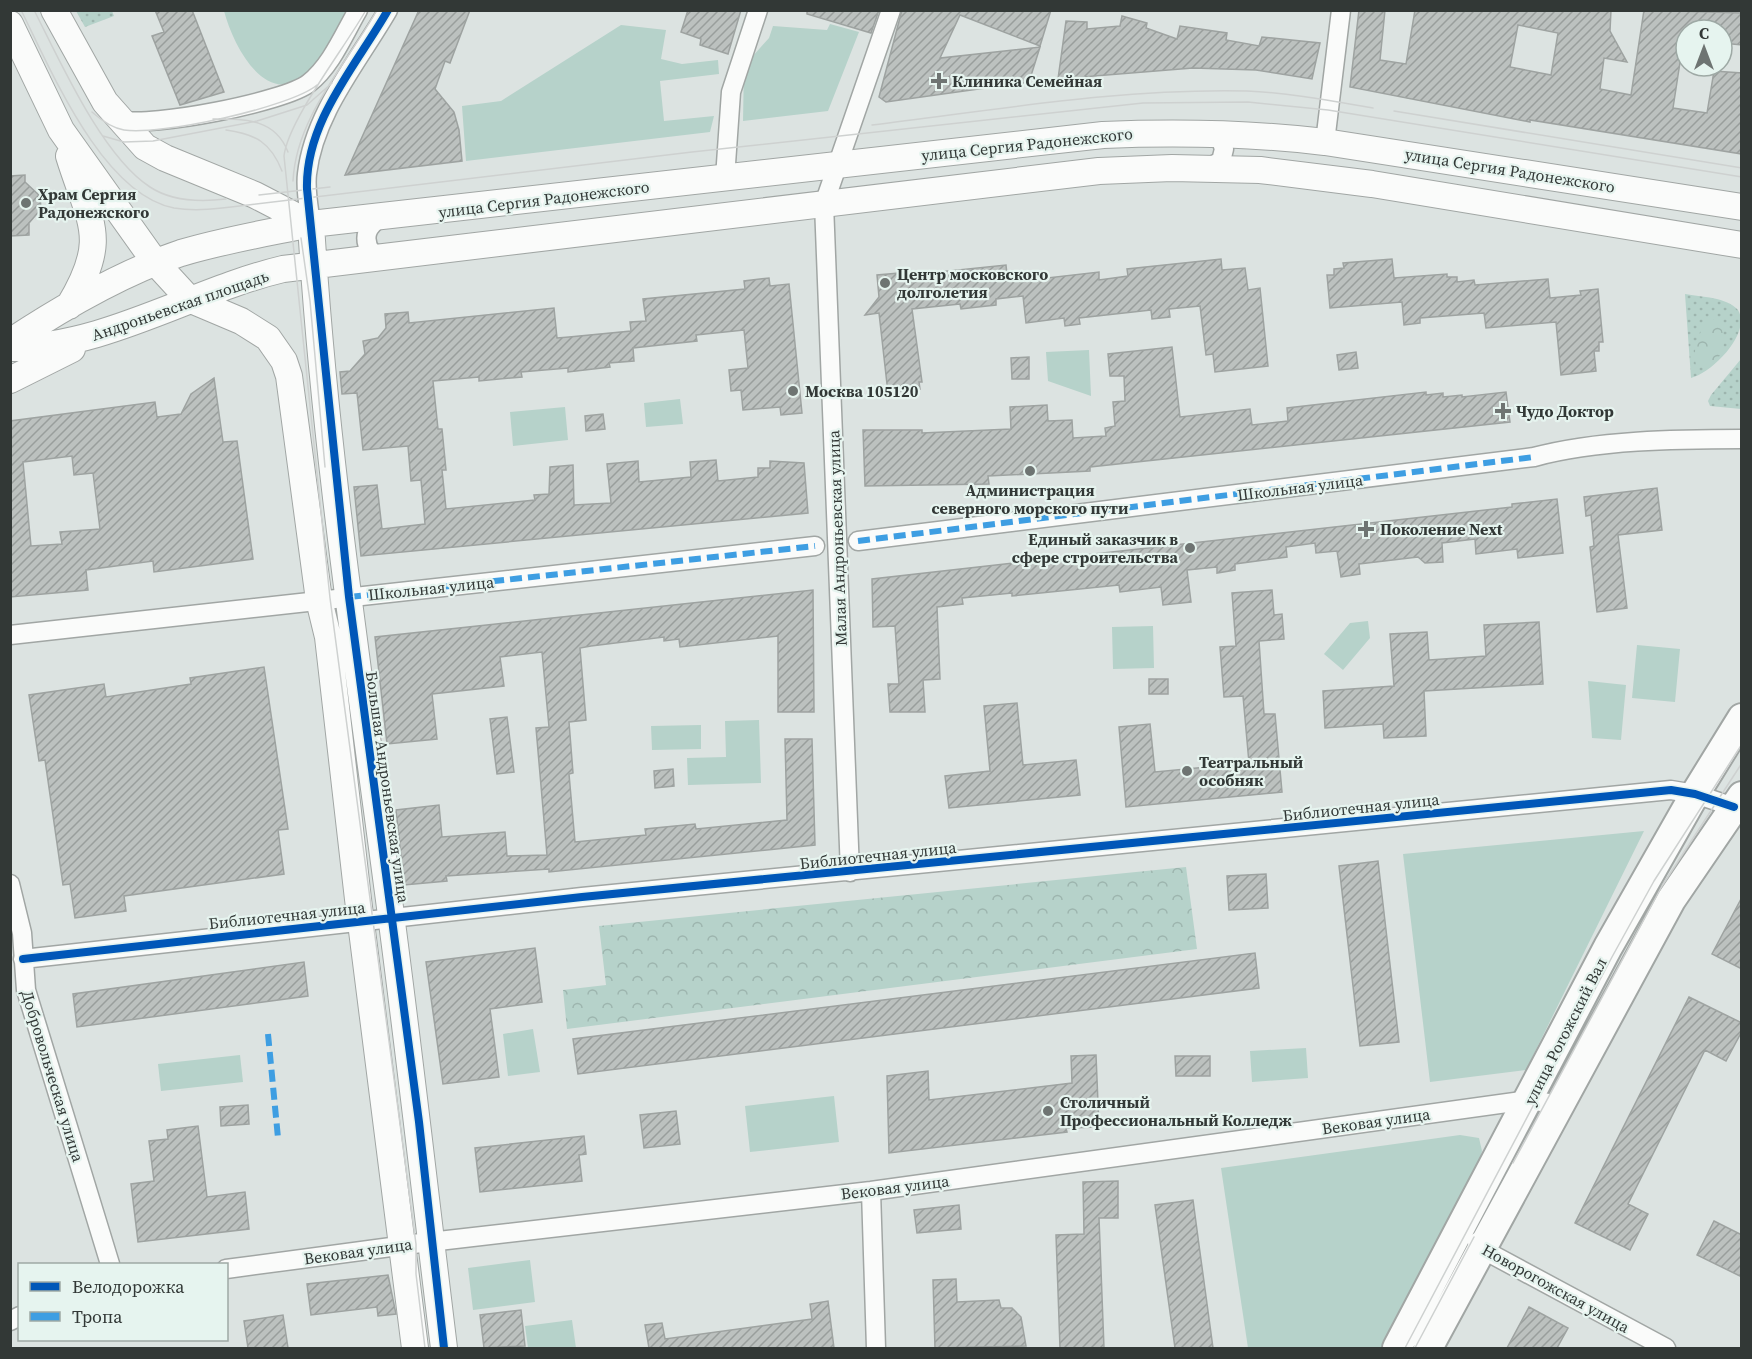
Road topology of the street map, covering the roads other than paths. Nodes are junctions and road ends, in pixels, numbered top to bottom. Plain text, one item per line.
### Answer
1 (54, 10) edge
2 (358, 10) edge
3 (388, 10) edge
4 (758, 10) edge
5 (891, 10) edge
6 (1341, 10) edge
7 (10, 24) edge
8 (121, 120) junction
9 (61, 130) junction
10 (1206, 132) junction
11 (1325, 142) junction
12 (839, 165) junction
13 (1208, 168) junction
14 (725, 178) junction
15 (891, 196) junction
16 (825, 204) junction
17 (1742, 207) edge
18 (380, 218) junction
19 (311, 224) junction
20 (1742, 245) edge
21 (385, 257) junction
22 (155, 262) junction
23 (313, 265) junction
24 (189, 299) junction
25 (64, 308) junction
26 (10, 323) edge
27 (97, 335) junction
28 (10, 342) edge
29 (10, 348) edge
30 (10, 380) edge
31 (1742, 439) edge
32 (858, 541) dead end
33 (815, 546) dead end
34 (349, 597) junction
35 (318, 600) junction
36 (10, 635) edge
37 (1742, 718) edge
38 (1695, 794) junction
39 (1738, 801) edge
40 (850, 872) junction
41 (10, 884) edge
42 (392, 917) junction
43 (361, 920) junction
44 (23, 959) junction
45 (1529, 1100) junction
46 (1561, 1105) junction
47 (871, 1191) junction
48 (1470, 1211) junction
49 (433, 1242) junction
50 (401, 1246) junction
51 (1480, 1248) junction
52 (110, 1263) edge
53 (228, 1269) edge
54 (415, 1348) edge
55 (444, 1348) edge
56 (876, 1348) edge
57 (1397, 1348) edge
58 (1428, 1348) edge
59 (1665, 1348) edge

1 - 8 main road
2 - 8 street
3 - 19 street
4 - 14 street
5 - 12 street
6 - 11 street
7 - 9 main road
8 - 19 main road
9 - 22 main road
9 - 25 main road
10 - 11 main road, улица Сергия Радонежского
10 - 12 main road, улица Сергия Радонежского
10 - 13 street
11 - 17 main road, улица Сергия Радонежского
12 - 14 main road, улица Сергия Радонежского
12 - 15 street
12 - 16 street
13 - 15 main road, улица Сергия Радонежского
13 - 20 main road, улица Сергия Радонежского
14 - 18 main road, улица Сергия Радонежского
15 - 16 main road, улица Сергия Радонежского
16 - 21 main road, улица Сергия Радонежского
16 - 40 street, Малая Андроньевская улица
18 - 19 main road, улица Сергия Радонежского
18 - 21 street
19 - 22 main road
19 - 23 main road, Большая Андроньевская улица
21 - 23 main road, улица Сергия Радонежского
22 - 24 main road
22 - 25 main road
23 - 24 main road, Андроньевская площадь
23 - 34 main road, Большая Андроньевская улица
24 - 27 main road, Андроньевская площадь
24 - 35 main road
25 - 26 main road
25 - 28 main road
27 - 29 main road, Андроньевская площадь
27 - 30 main road
31 - 32 street, Школьная улица
33 - 34 street, Школьная улица
34 - 35 street, Школьная улица
34 - 42 main road, Большая Андроньевская улица
35 - 36 street, Школьная улица
35 - 43 main road
37 - 38 main road, улица Рогожский Вал
38 - 39 street, Библиотечная улица
38 - 40 street, Библиотечная улица
38 - 45 main road, улица Рогожский Вал
39 - 46 main road, улица Рогожский Вал
40 - 42 street, Библиотечная улица
41 - 44 street, Добровольческая улица
42 - 43 street, Библиотечная улица
42 - 49 main road, Большая Андроньевская улица
43 - 44 street, Библиотечная улица
43 - 50 main road
44 - 52 street, Добровольческая улица
45 - 46 street, Вековая улица
45 - 47 street, Вековая улица
45 - 48 main road, улица Рогожский Вал
46 - 51 main road, улица Рогожский Вал
47 - 49 street, Вековая улица
47 - 56 street
48 - 51 street, Новорогожская улица
48 - 57 main road, улица Рогожский Вал
49 - 50 street, Вековая улица
49 - 55 main road, Большая Андроньевская улица
50 - 53 street, Вековая улица
50 - 54 main road
51 - 58 main road, улица Рогожский Вал
51 - 59 street, Новорогожская улица

